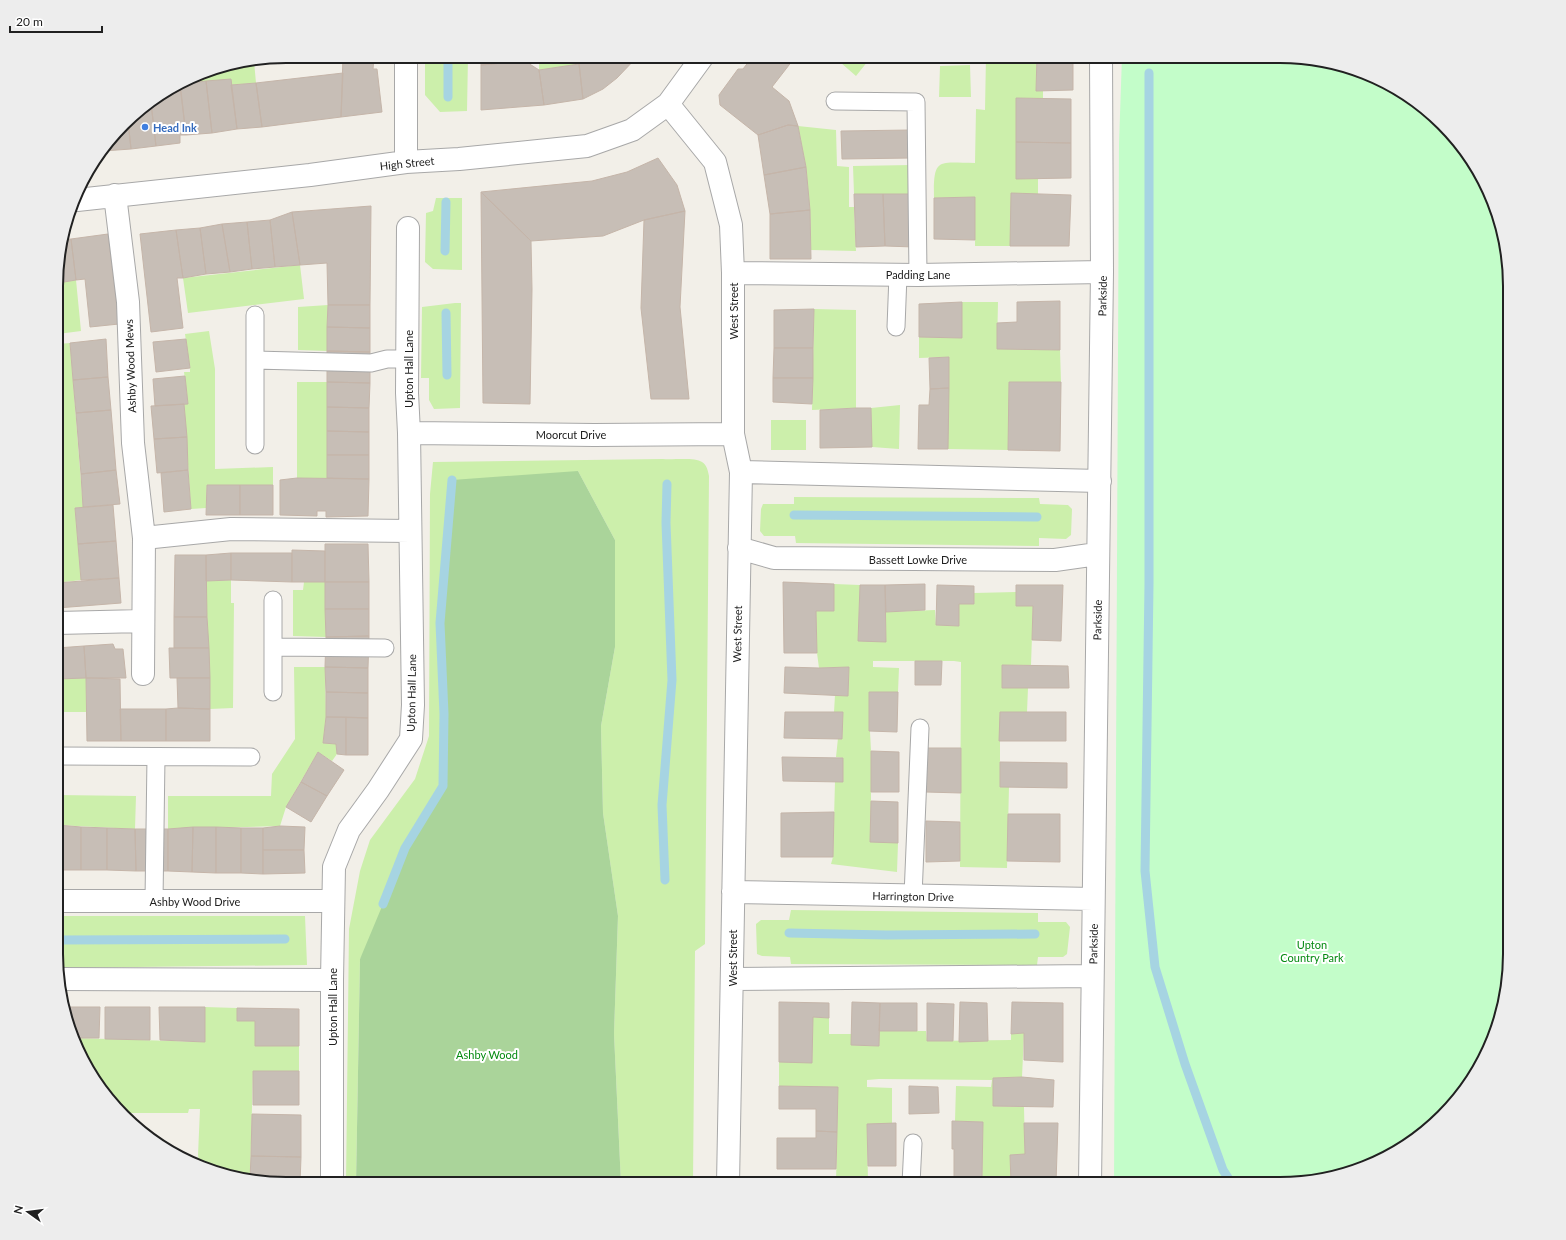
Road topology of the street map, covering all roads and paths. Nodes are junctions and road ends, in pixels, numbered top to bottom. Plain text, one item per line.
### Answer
1 (406, 63) edge
2 (698, 63) edge
3 (1101, 63) edge
4 (835, 101) dead end
5 (668, 104) junction
6 (406, 162) junction
7 (115, 195) junction
8 (81, 200) edge
9 (408, 228) dead end
10 (1102, 272) junction
11 (733, 273) junction
12 (908, 275) junction
13 (254, 315) dead end
14 (896, 327) dead end
15 (407, 359) junction
16 (255, 360) junction
17 (409, 433) junction
18 (733, 434) junction
19 (255, 445) dead end
20 (741, 472) junction
21 (1100, 482) junction
22 (410, 531) junction
23 (144, 538) junction
24 (738, 548) junction
25 (1097, 554) junction
26 (273, 600) dead end
27 (143, 620) junction
28 (63, 623) edge
29 (273, 647) junction
30 (385, 648) dead end
31 (143, 674) dead end
32 (273, 692) dead end
33 (920, 728) dead end
34 (63, 756) edge
35 (156, 757) junction
36 (251, 757) dead end
37 (733, 892) junction
38 (913, 896) junction
39 (1093, 899) junction
40 (63, 901) edge
41 (154, 901) junction
42 (333, 901) junction
43 (1092, 976) junction
44 (64, 978) edge
45 (733, 979) junction
46 (332, 980) junction
47 (913, 1143) dead end
48 (332, 1177) edge
49 (728, 1177) edge
50 (911, 1177) edge
51 (1090, 1177) edge

1 - 6 street
2 - 5 street, High Street
3 - 10 street, Parkside
4 - 12 lane
5 - 6 street, High Street
5 - 11 street, West Street
6 - 7 street, High Street
7 - 8 street, High Street
7 - 23 street, Ashby Wood Mews
9 - 15 street, Upton Hall Lane
10 - 12 street, Padding Lane
10 - 21 street, Parkside
11 - 12 street, Padding Lane
11 - 18 street, West Street
12 - 14 lane
13 - 16 lane
15 - 16 lane
15 - 17 street, Upton Hall Lane
16 - 19 lane
17 - 18 street, Moorcut Drive
17 - 22 street, Upton Hall Lane
18 - 20 street, West Street
20 - 21 street
20 - 24 street, West Street
21 - 25 street, Parkside
22 - 23 street
22 - 42 street, Upton Hall Lane
23 - 27 street, Ashby Wood Mews
24 - 25 street, Bassett Lowke Drive
24 - 37 street, West Street
25 - 39 street, Parkside
26 - 29 lane
27 - 28 street
27 - 31 street, Ashby Wood Mews
29 - 30 lane
29 - 32 lane
33 - 38 lane
34 - 35 lane
35 - 36 lane
35 - 41 lane
37 - 38 street, Harrington Drive
37 - 45 street, West Street
38 - 39 street, Harrington Drive
39 - 43 street, Parkside
40 - 41 street, Ashby Wood Drive
41 - 42 street, Ashby Wood Drive
42 - 46 street, Upton Hall Lane
43 - 45 street
43 - 51 street, Parkside
44 - 46 street
45 - 49 street, West Street
46 - 48 street, Upton Hall Lane
47 - 50 lane

